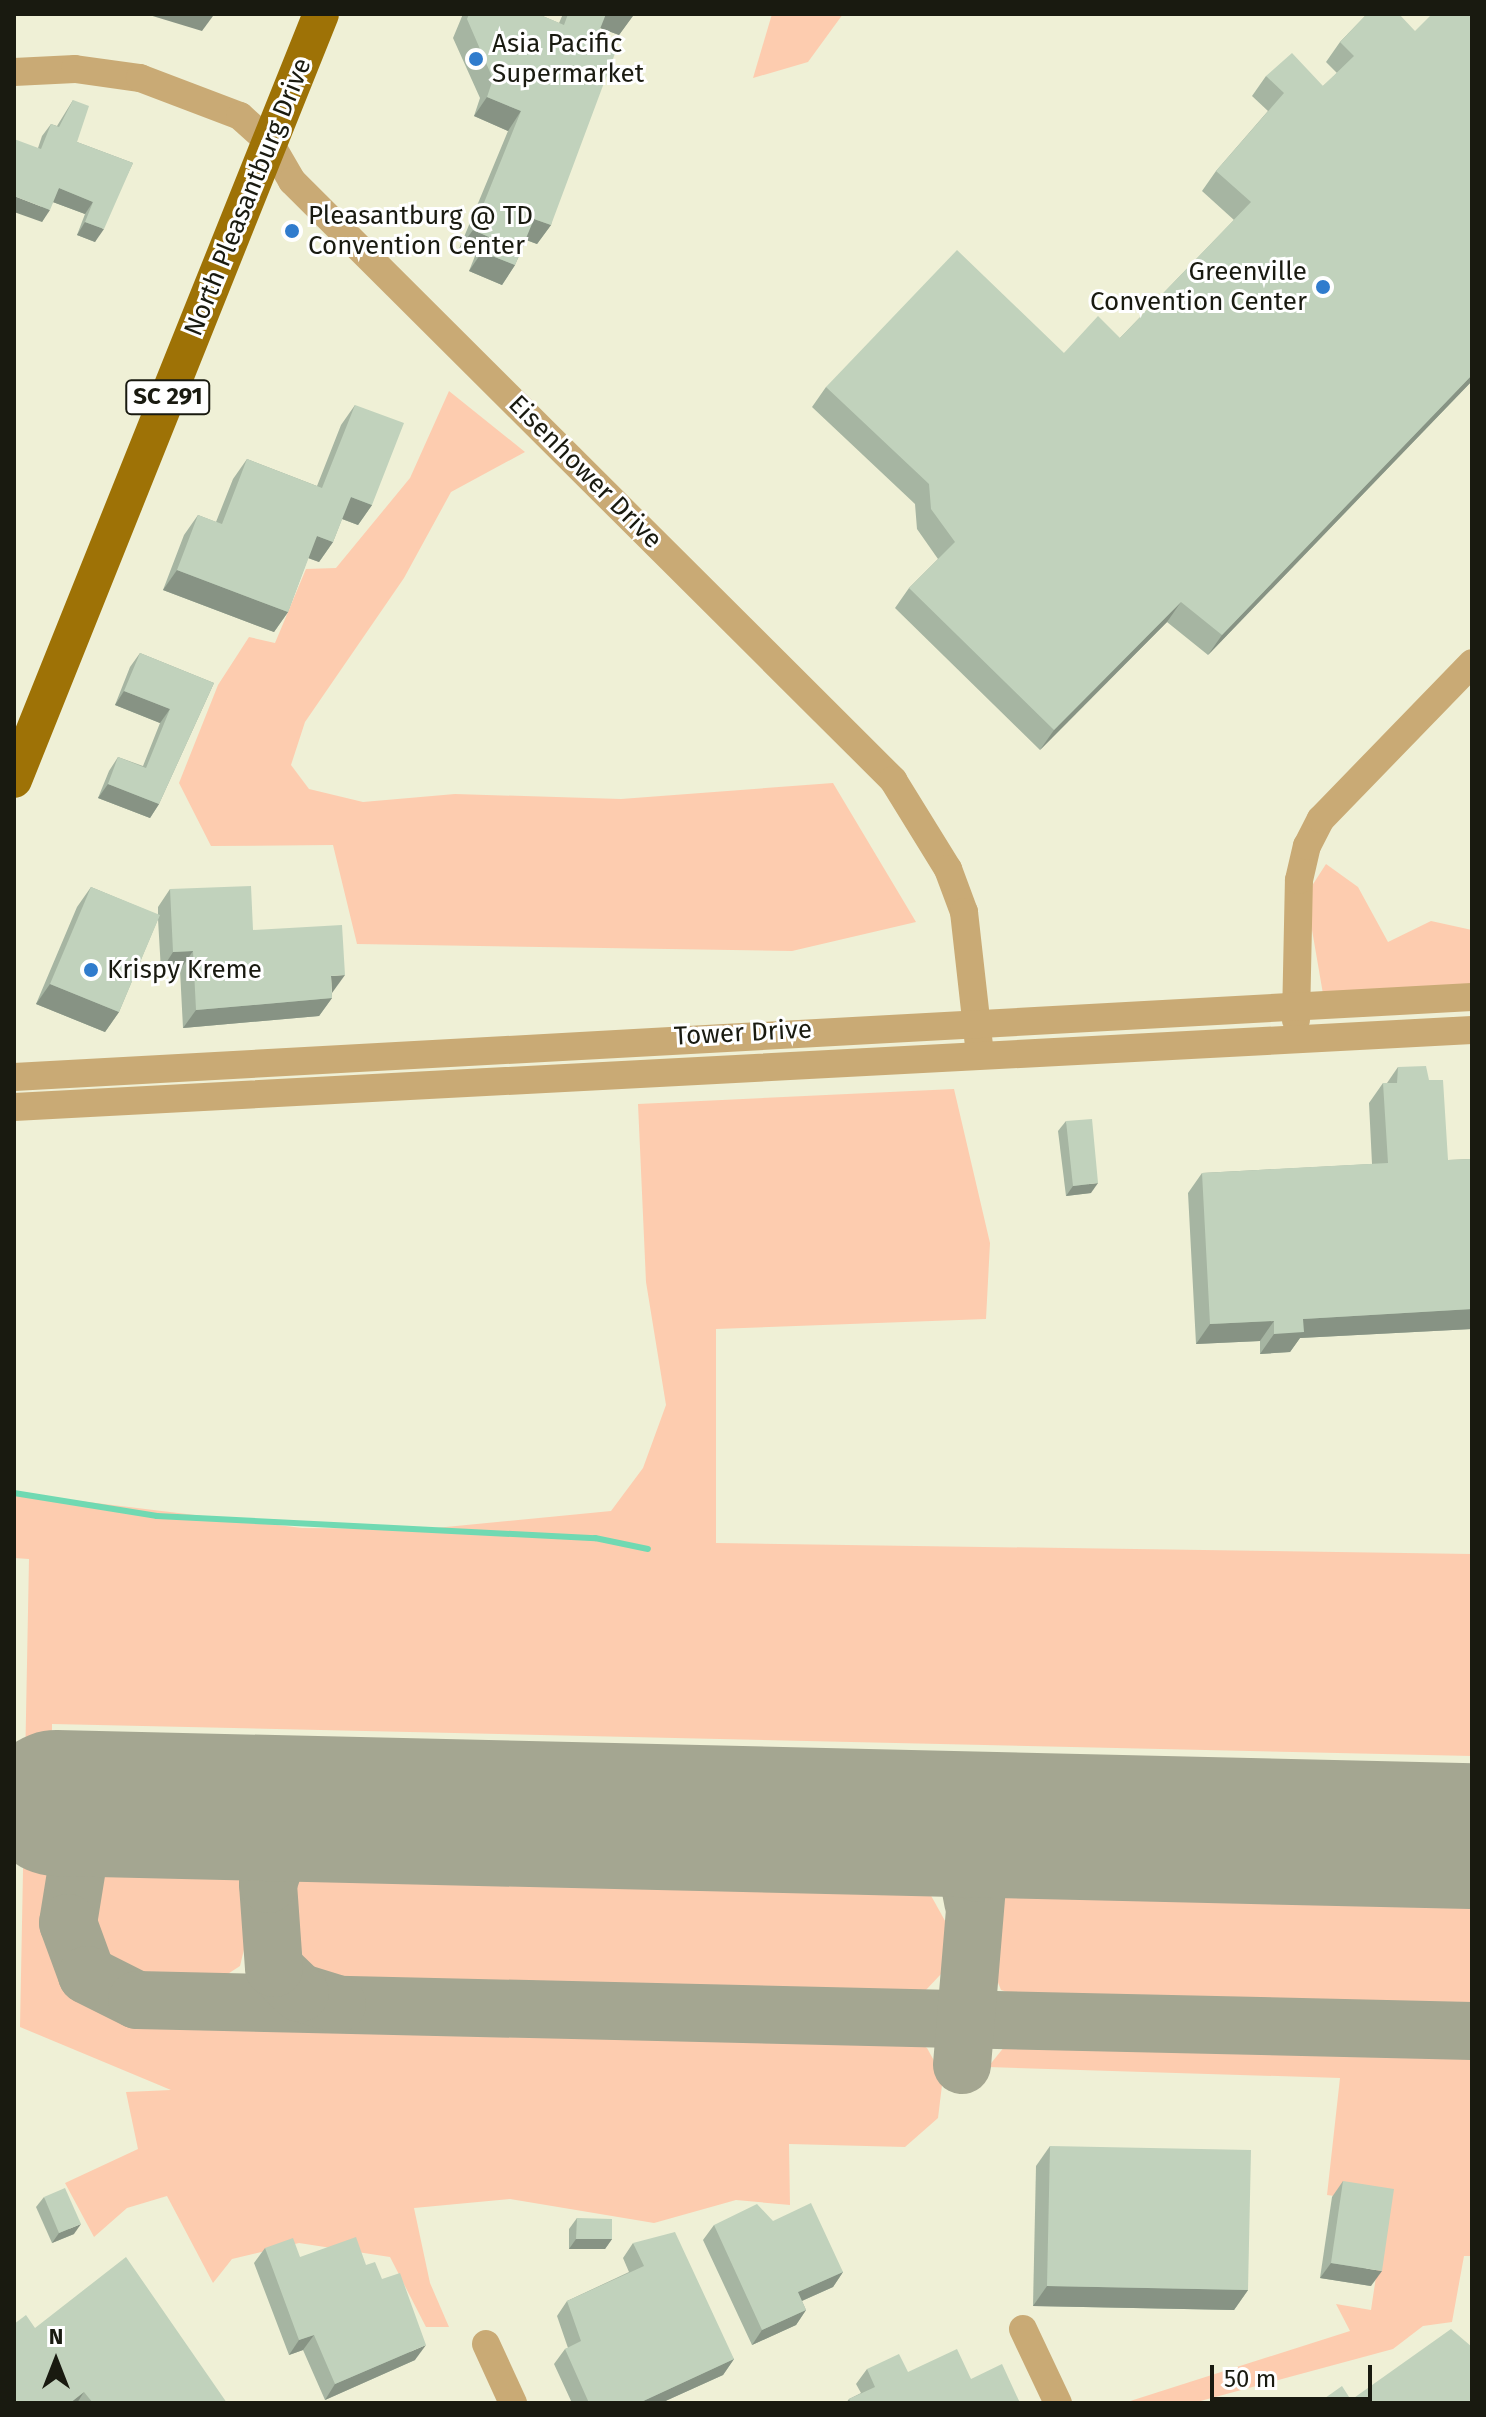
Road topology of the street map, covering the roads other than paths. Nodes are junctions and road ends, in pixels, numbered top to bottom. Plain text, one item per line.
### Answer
1 (321, 14) edge
2 (14, 72) edge
3 (270, 143) junction
4 (1472, 663) edge
5 (14, 780) edge
6 (1472, 997) edge
7 (1296, 1004) junction
8 (977, 1020) junction
9 (1472, 1030) edge
10 (1297, 1038) junction
11 (980, 1055) junction
12 (14, 1077) edge
13 (14, 1107) edge
14 (1023, 2329) dead end
15 (486, 2344) dead end
16 (513, 2403) edge
17 (1058, 2403) edge

1 - 3 main road, North Pleasantburg Drive / SC 291
2 - 3 street, Eisenhower Drive
3 - 5 main road, North Pleasantburg Drive / SC 291
3 - 8 street, Eisenhower Drive
4 - 7 street
6 - 7 street, Tower Drive
7 - 8 street, Tower Drive
7 - 10 street
8 - 11 street, Eisenhower Drive
8 - 12 street, Tower Drive
9 - 10 street, Tower Drive
10 - 11 street, Tower Drive
11 - 13 street, Tower Drive
14 - 17 street
15 - 16 street

